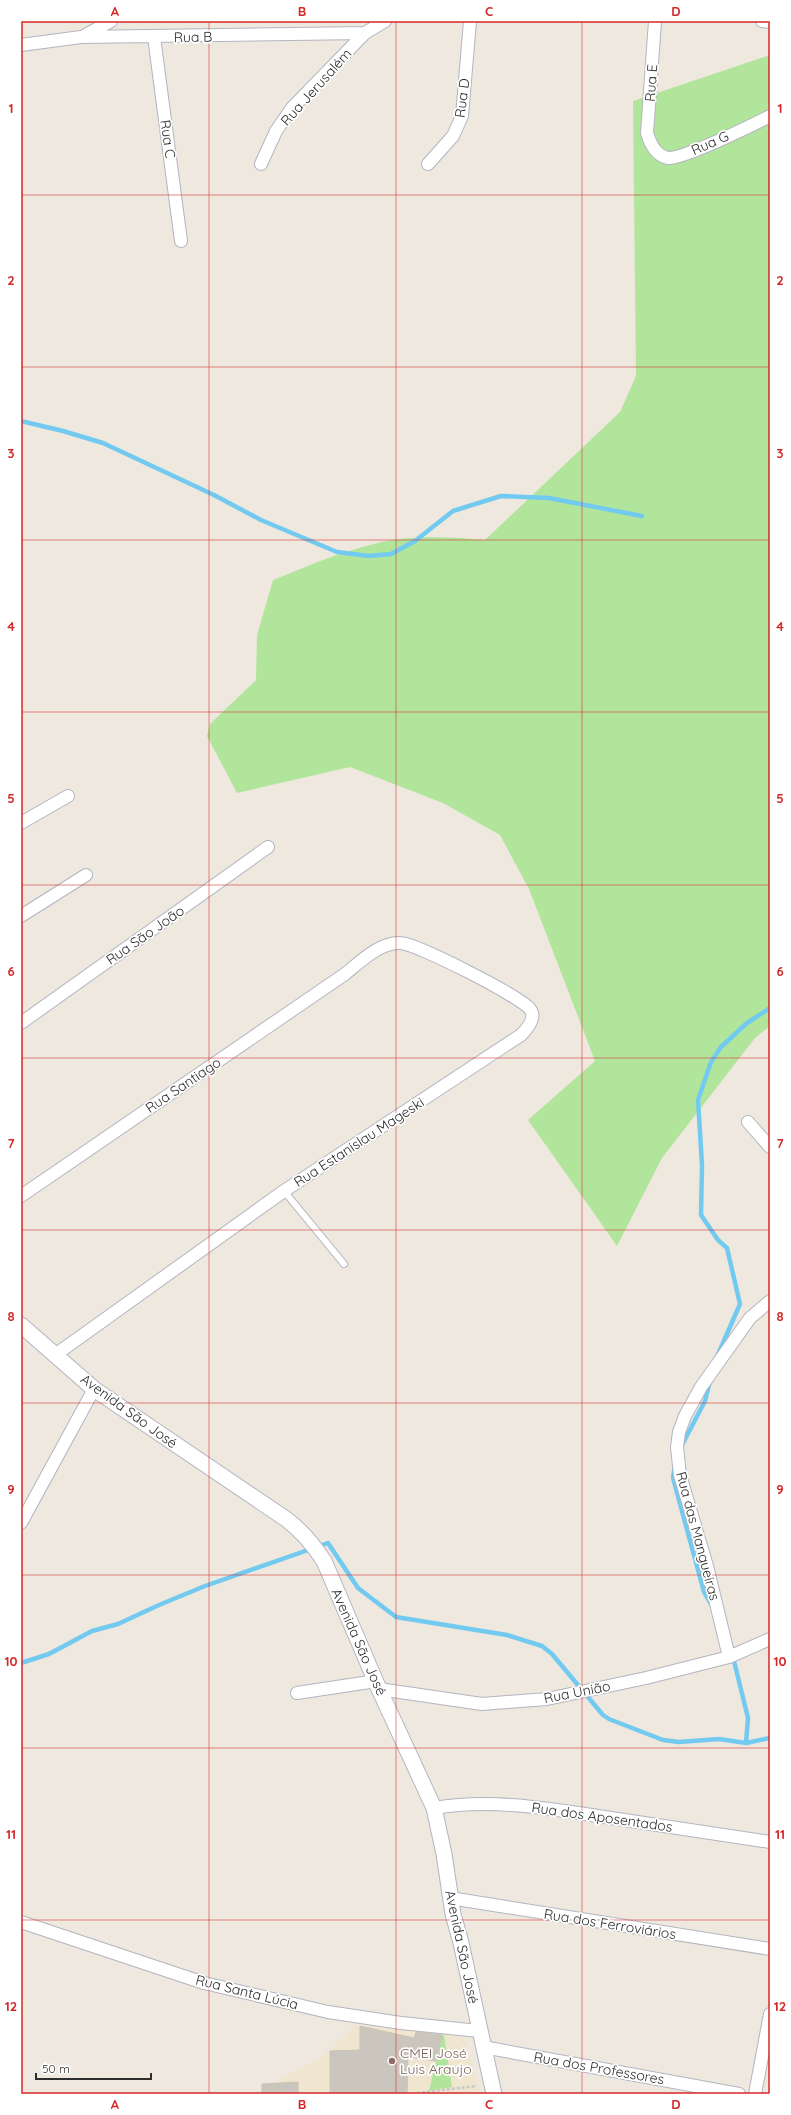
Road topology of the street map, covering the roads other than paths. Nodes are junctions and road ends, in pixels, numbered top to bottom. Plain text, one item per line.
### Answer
1 (111, 21) edge
2 (385, 21) edge
3 (470, 21) edge
4 (655, 21) edge
5 (762, 21) edge
6 (770, 22) edge
7 (365, 34) junction
8 (81, 37) junction
9 (154, 37) junction
10 (21, 46) edge
11 (770, 116) edge
12 (651, 145) joint
13 (261, 164) dead end
14 (428, 164) dead end
15 (181, 241) dead end
16 (68, 796) dead end
17 (21, 823) edge
18 (268, 847) dead end
19 (86, 875) dead end
20 (21, 916) edge
21 (400, 943) joint
22 (21, 1023) edge
23 (748, 1122) dead end
24 (770, 1147) edge
25 (284, 1191) junction
26 (21, 1196) edge
27 (344, 1264) dead end
28 (770, 1301) edge
29 (21, 1325) edge
30 (55, 1355) junction
31 (94, 1389) junction
32 (21, 1523) edge
33 (770, 1639) edge
34 (729, 1657) junction
35 (377, 1685) junction
36 (297, 1693) dead end
37 (434, 1808) junction
38 (770, 1842) edge
39 (450, 1898) junction
40 (21, 1922) edge
41 (770, 1949) edge
42 (770, 2014) edge
43 (479, 2031) junction
44 (483, 2047) junction
45 (494, 2094) edge
46 (739, 2094) edge
47 (755, 2094) edge

1 - 8 street
2 - 7 street, Rua Jerusalém
3 - 14 street, Rua D
4 - 12 street, Rua E
5 - 6 street
7 - 9 street, Rua B
7 - 13 street, Rua Jerusalém
8 - 9 street, Rua B
8 - 10 street, Rua B
9 - 15 street, Rua C
11 - 12 street, Rua G
16 - 17 street
18 - 22 street, Rua São João
19 - 20 street
21 - 25 street, Rua Estanislau Mageski
21 - 26 street, Rua Santiago
23 - 24 street
25 - 27 lane
25 - 30 street, Rua Estanislau Mageski
28 - 34 street, Rua das Mangueiras
29 - 30 street, Avenida São José
30 - 31 street, Avenida São José
31 - 32 street
31 - 35 street, Avenida São José
33 - 34 street, Rua União
34 - 35 street, Rua União
35 - 36 street, Rua União
35 - 37 street, Avenida São José
37 - 38 street, Rua dos Aposentados
37 - 39 street, Avenida São José
39 - 41 street, Rua dos Ferroviários
39 - 43 street, Avenida São José
40 - 43 street, Rua Santa Lúcia
42 - 47 street
43 - 44 street, Avenida São José
44 - 45 street, Avenida São José
44 - 46 street, Rua dos Professores

